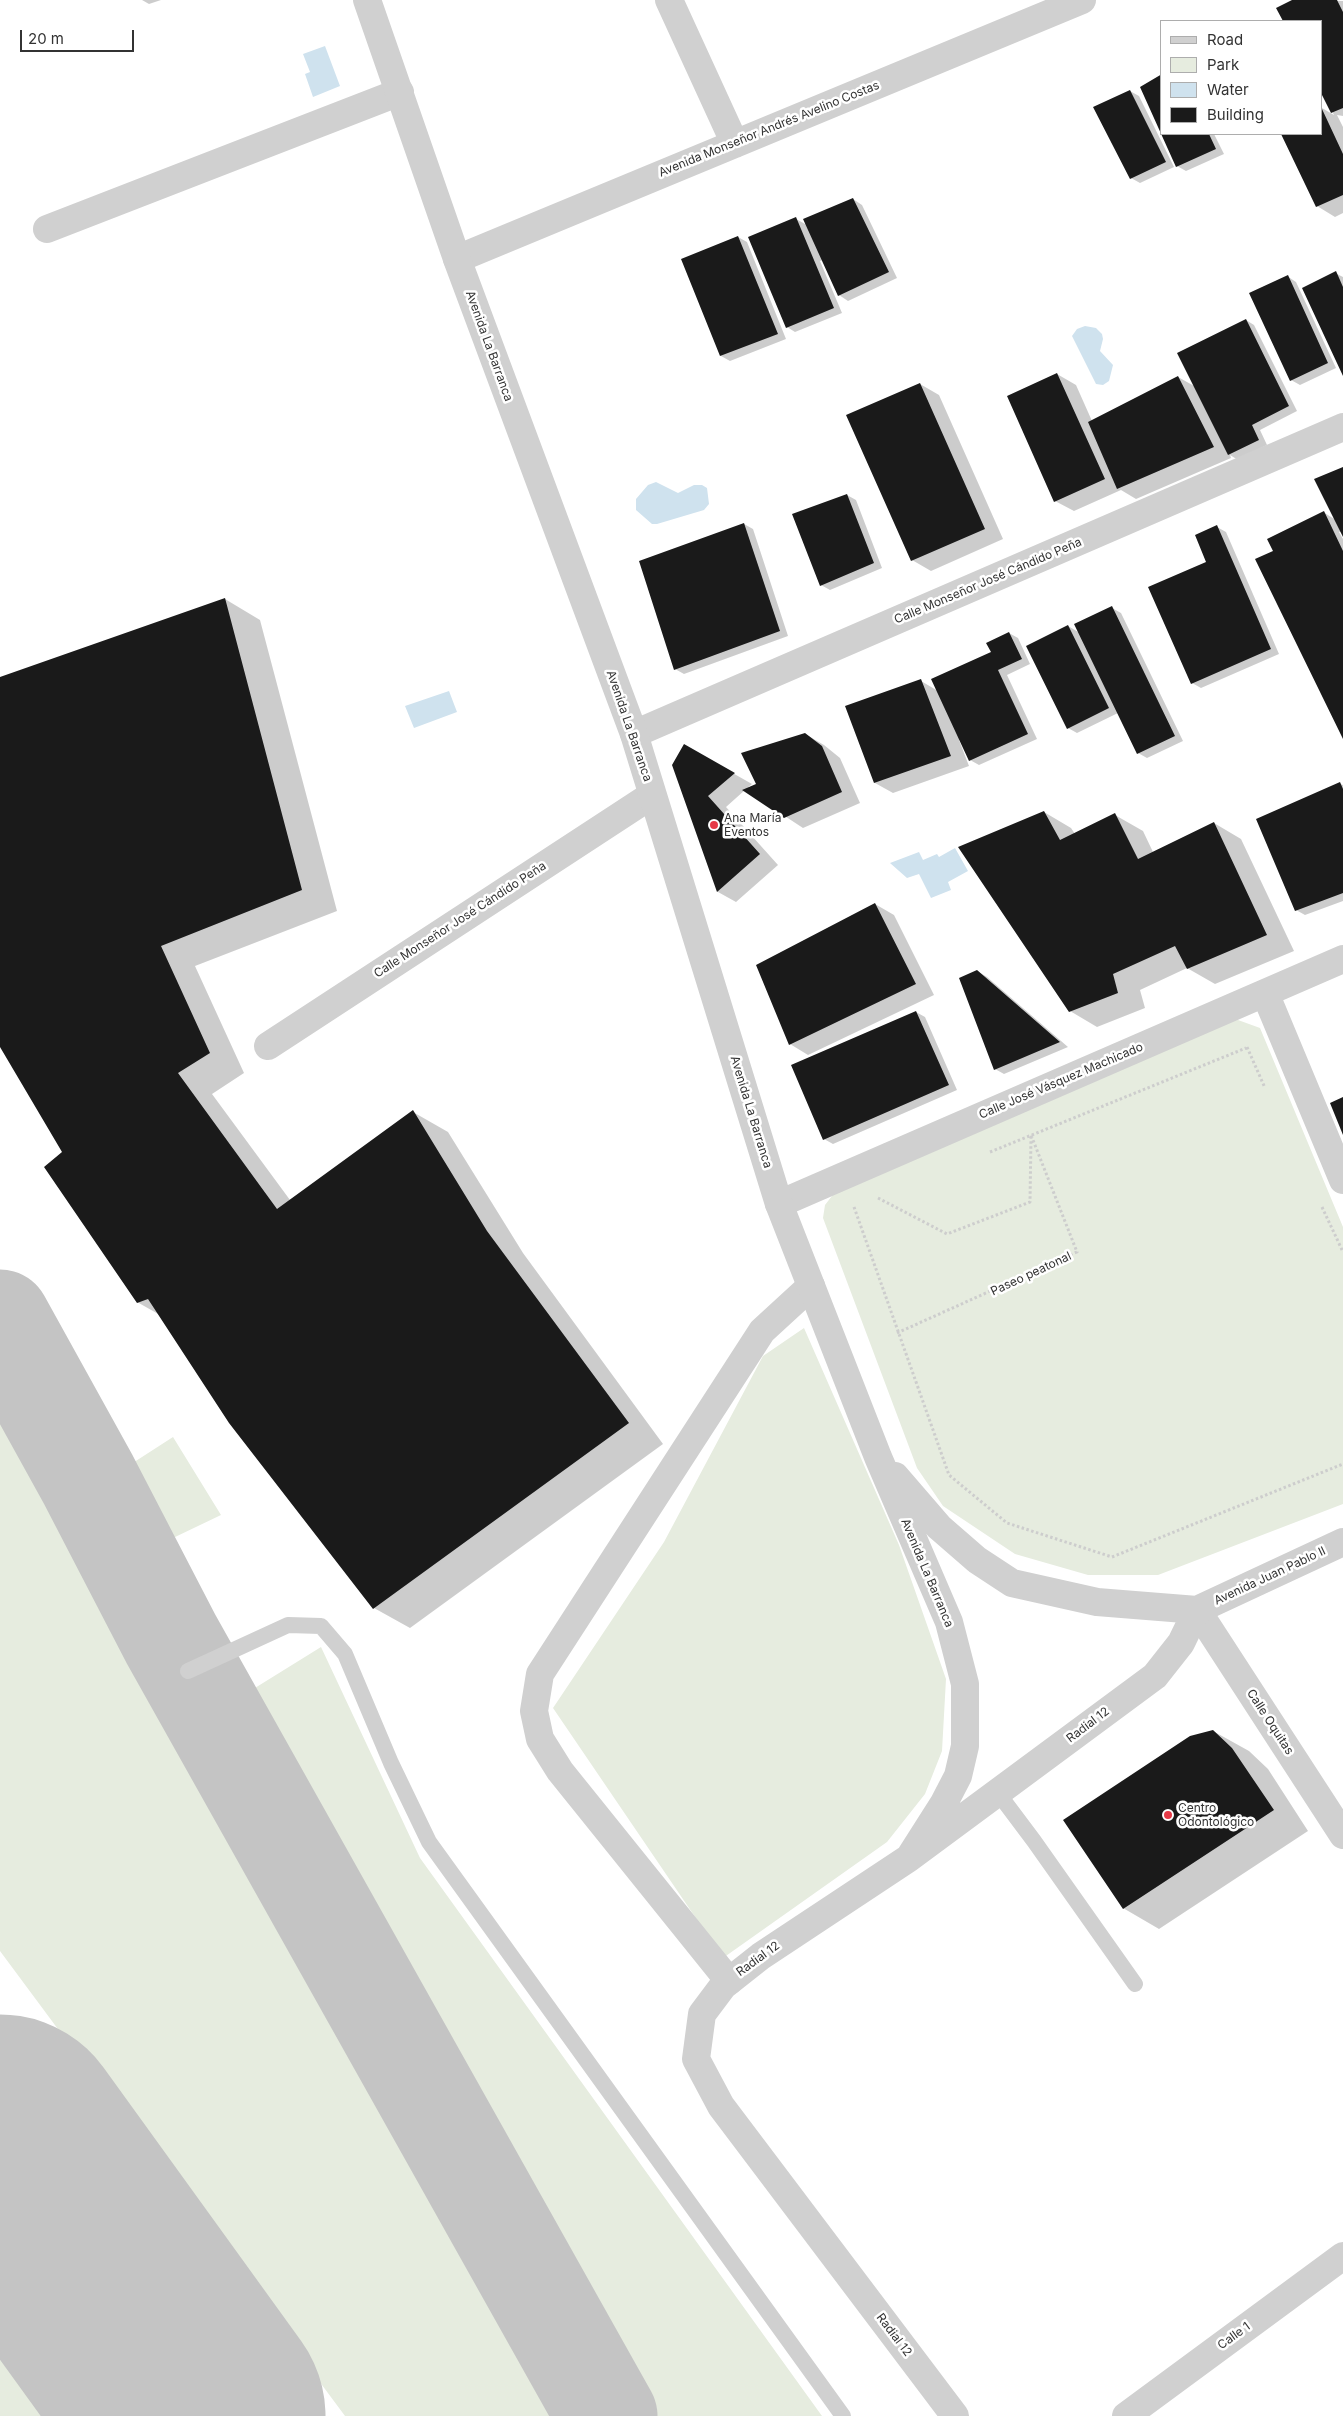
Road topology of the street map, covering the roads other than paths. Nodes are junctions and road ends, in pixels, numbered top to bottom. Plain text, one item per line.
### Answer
1 (367, 0) edge
2 (669, 0) edge
3 (1082, 0) edge
4 (400, 92) junction
5 (734, 144) junction
6 (47, 229) dead end
7 (457, 259) junction
8 (1343, 428) edge
9 (634, 734) junction
10 (652, 795) junction
11 (1343, 959) edge
12 (1265, 993) junction
13 (268, 1046) dead end
14 (1343, 1180) edge
15 (779, 1204) junction
16 (811, 1286) junction
17 (878, 1456) junction
18 (1343, 1542) edge
19 (1197, 1610) junction
20 (188, 1671) dead end
21 (998, 1793) junction
22 (1343, 1835) edge
23 (909, 1858) junction
24 (728, 1981) junction
25 (1135, 1984) dead end
26 (1343, 2256) edge
27 (842, 2416) edge
28 (956, 2416) edge
29 (1126, 2416) edge

1 - 4 street, Avenida La Barranca
2 - 5 street
3 - 5 street, Avenida Monseñor Andrés Avelino Costas
4 - 6 street
4 - 7 street, Avenida La Barranca
5 - 7 street, Avenida Monseñor Andrés Avelino Costas
7 - 9 street, Avenida La Barranca
8 - 9 street, Calle Monseñor José Cándido Peña
9 - 10 street, Avenida La Barranca
10 - 13 street, Calle Monseñor José Cándido Peña
10 - 15 street, Avenida La Barranca
11 - 12 street, Calle José Vásquez Machicado
12 - 14 street
12 - 15 street, Calle José Vásquez Machicado
15 - 16 street, Avenida La Barranca
16 - 17 street, Avenida La Barranca
16 - 24 street
17 - 19 street, Avenida La Barranca
17 - 23 street, Avenida La Barranca
18 - 19 street, Avenida Juan Pablo II
19 - 21 street, Radial 12
19 - 22 street, Calle Oquitas
20 - 27 lane
21 - 23 street, Radial 12
21 - 25 lane
23 - 24 street, Radial 12
24 - 28 street, Radial 12
26 - 29 street, Calle 1

